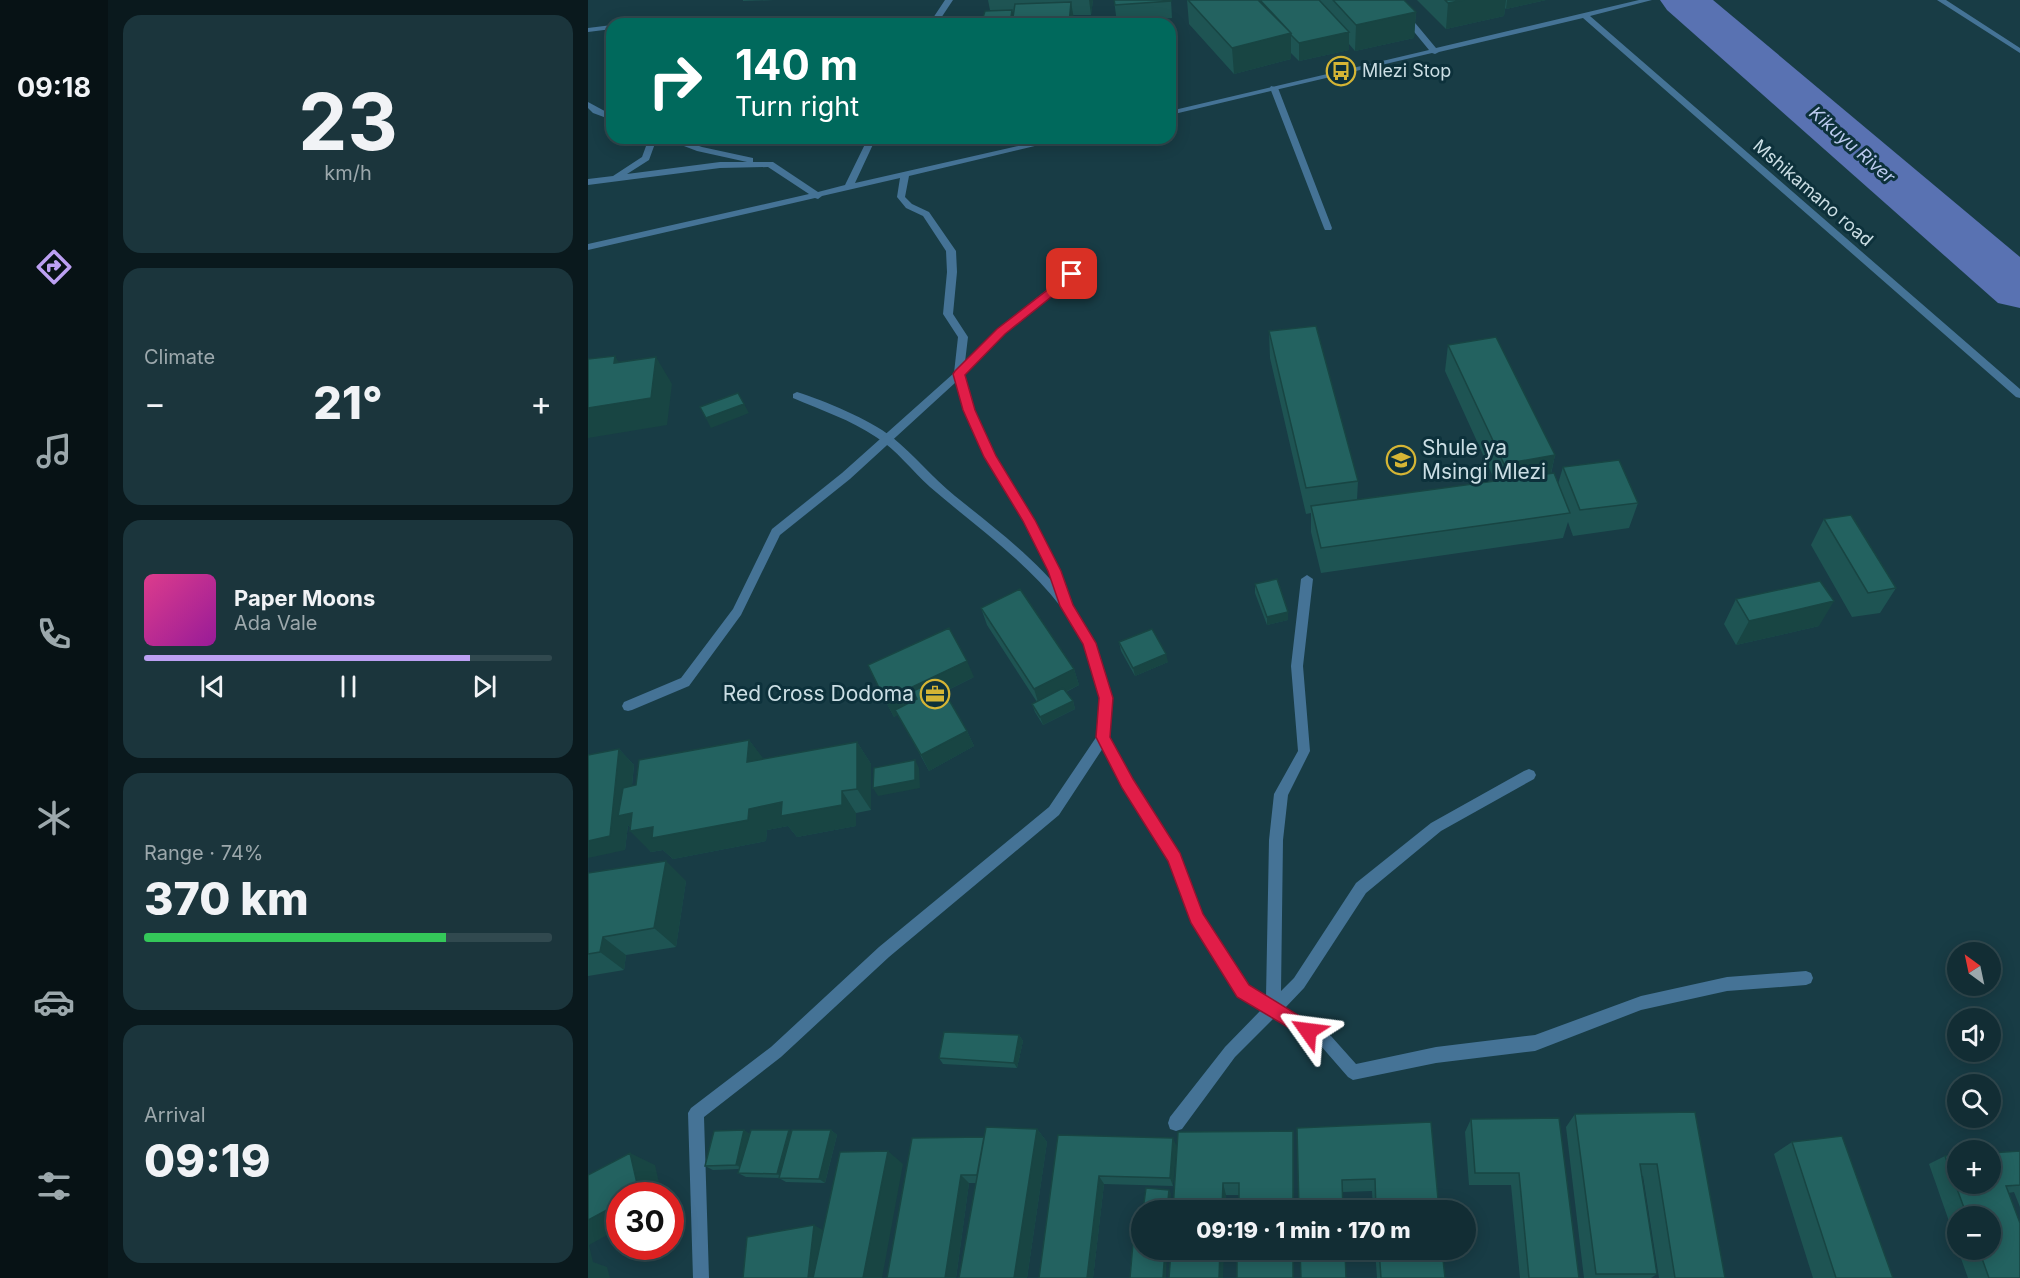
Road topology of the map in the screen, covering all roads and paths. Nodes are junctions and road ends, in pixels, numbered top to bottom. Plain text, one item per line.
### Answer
1 (949, 0) edge
2 (1392, 0) edge
3 (1647, 0) edge
4 (1941, 0) edge
5 (1584, 15) junction
6 (937, 18) edge
7 (606, 28) edge
8 (588, 30) edge
9 (2020, 51) edge
10 (1436, 52) junction
11 (1274, 88) junction
12 (588, 104) edge
13 (1176, 112) edge
14 (606, 115) edge
15 (651, 144) edge
16 (687, 144) edge
17 (869, 144) edge
18 (1039, 144) edge
19 (770, 164) junction
20 (905, 176) junction
21 (614, 179) junction
22 (588, 182) edge
23 (848, 189) junction
24 (818, 196) junction
25 (1328, 228) dead end
26 (588, 247) edge
27 (1089, 260) dead end
28 (959, 374) junction
29 (2020, 395) edge
30 (797, 396) dead end
31 (886, 439) junction
32 (1307, 579) dead end
33 (1066, 606) junction
34 (628, 706) dead end
35 (1103, 737) junction
36 (1529, 775) dead end
37 (1806, 978) dead end
38 (1273, 1010) junction
39 (1176, 1123) dead end
40 (701, 1278) edge

1 - 6 street
2 - 10 street
3 - 5 street
4 - 9 street
5 - 10 street
5 - 29 street, Mshikamano road
7 - 8 street
10 - 11 street
11 - 13 street
11 - 25 street
12 - 14 street
15 - 21 street
16 - 19 street
17 - 23 street
18 - 20 street
19 - 21 street
19 - 24 street
20 - 23 street
20 - 28 street
21 - 22 street
23 - 24 street
24 - 26 street
27 - 28 street
28 - 31 street
28 - 33 street
30 - 31 street
31 - 33 street
31 - 34 street
32 - 38 street
33 - 35 street
35 - 38 street
35 - 40 street
36 - 38 street
37 - 38 street
38 - 39 street

